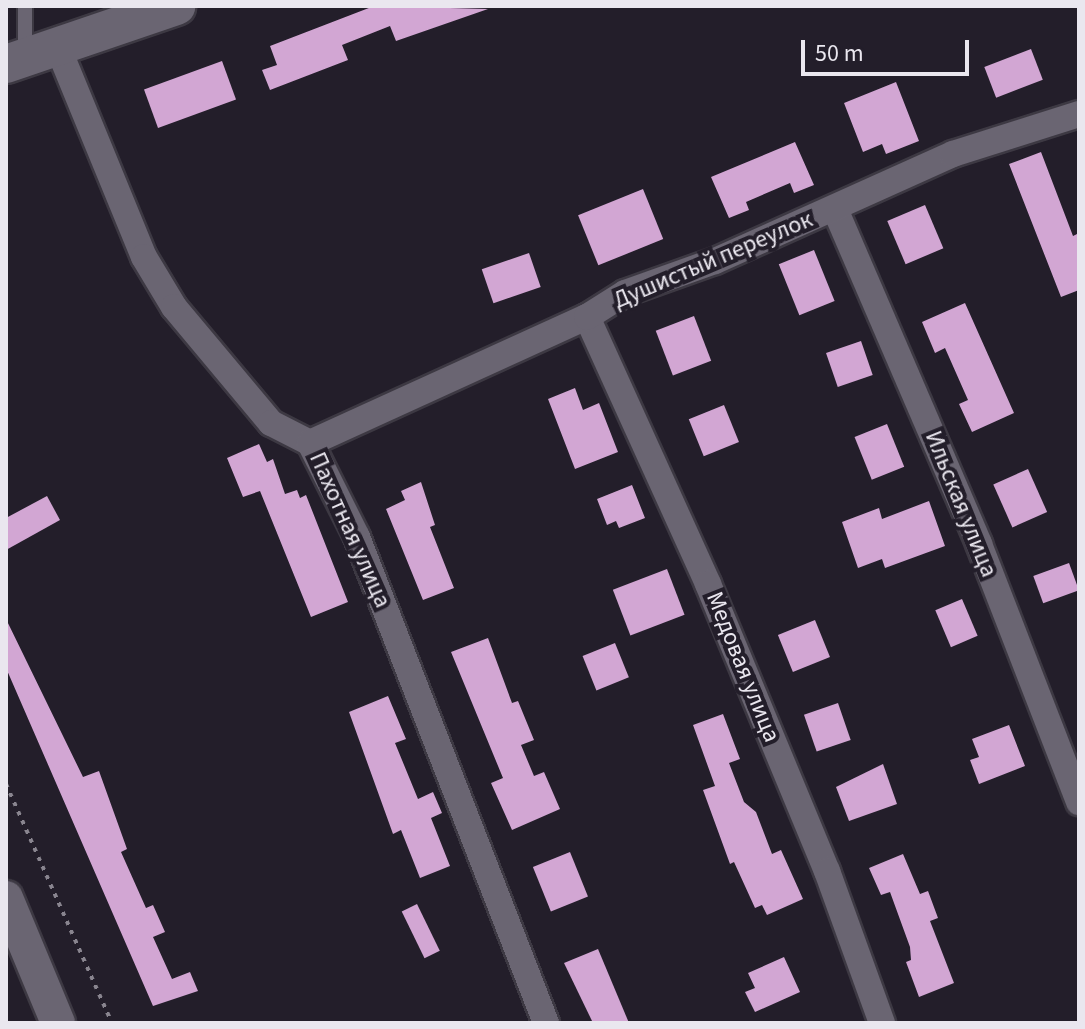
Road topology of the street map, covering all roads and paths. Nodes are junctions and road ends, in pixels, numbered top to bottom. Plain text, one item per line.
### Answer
1 (25, 6) edge
2 (176, 6) edge
3 (111, 16) edge
4 (30, 55) edge
5 (1079, 114) edge
6 (835, 209) junction
7 (587, 317) junction
8 (310, 443) junction
9 (6, 784) edge
10 (1079, 802) edge
11 (6, 898) edge
12 (58, 1023) edge
13 (112, 1023) edge
14 (546, 1023) edge
15 (882, 1023) edge

1 - 4 lane
2 - 3 main road
3 - 4 main road
4 - 8 street, Пахотная улица
5 - 6 street, Душистый переулок
6 - 7 street, Душистый переулок
6 - 10 street, Ильская улица
7 - 8 street, Душистый переулок
7 - 15 street, Медовая улица
8 - 14 street, Пахотная улица
9 - 13 path
11 - 12 street

